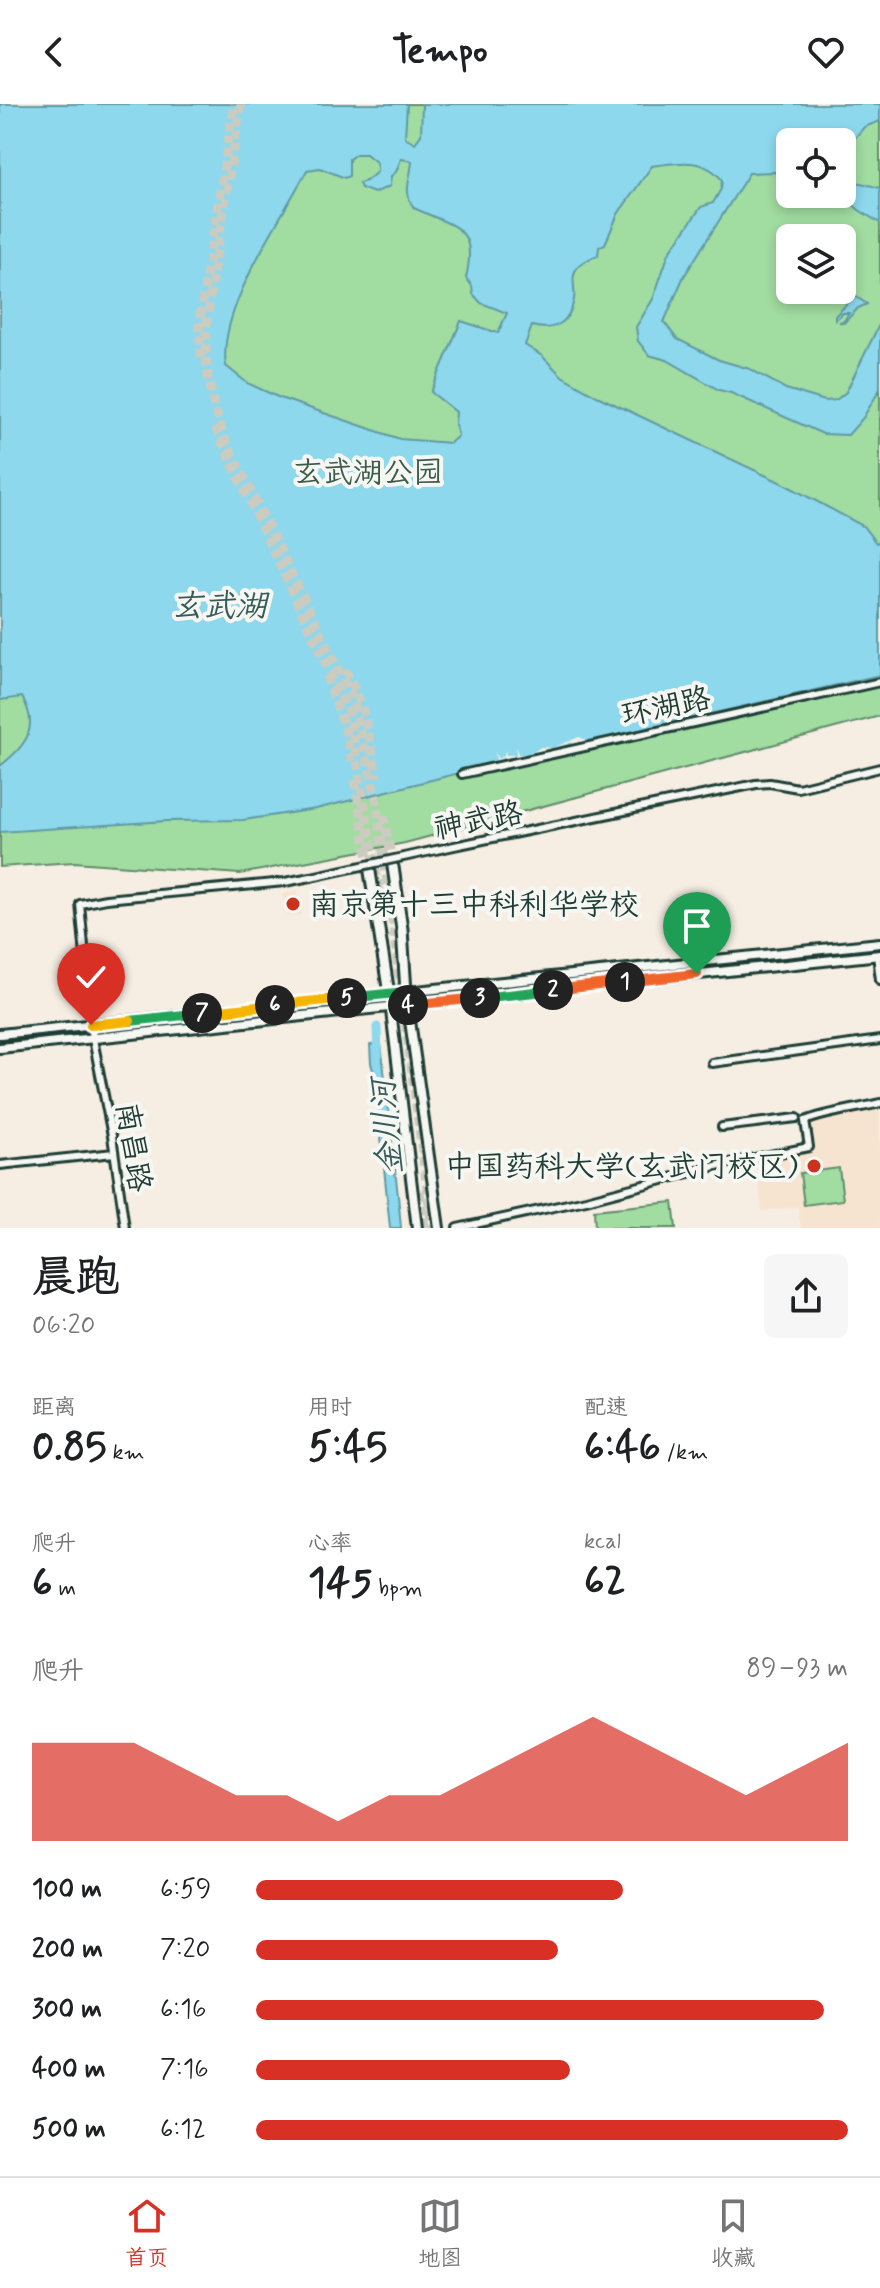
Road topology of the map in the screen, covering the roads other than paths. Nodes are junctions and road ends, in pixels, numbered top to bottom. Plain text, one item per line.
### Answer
1 (880, 682) edge
2 (880, 768) edge
3 (462, 774) dead end
4 (393, 867) tunnel mouth
5 (370, 872) tunnel mouth
6 (80, 904) joint
7 (880, 943) edge
8 (878, 955) edge
9 (405, 967) junction
10 (385, 970) junction
11 (880, 980) edge
12 (406, 992) junction
13 (389, 994) junction
14 (408, 1006) junction
15 (390, 1008) junction
16 (91, 1025) junction
17 (0, 1034) edge
18 (413, 1034) junction
19 (93, 1039) junction
20 (880, 1040) edge
21 (395, 1042) junction
22 (0, 1048) edge
23 (712, 1063) dead end
24 (880, 1103) edge
25 (797, 1118) dead end
26 (722, 1127) dead end
27 (114, 1153) junction
28 (0, 1165) edge
29 (125, 1228) edge
30 (417, 1228) edge
31 (439, 1228) edge
32 (457, 1228) edge

1 - 3 street, 环湖路
2 - 6 street, 神武路, bridge
4 - 9 highway
5 - 10 highway
6 - 16 street, 南昌路
7 - 12 main road
8 - 11 street
8 - 14 main road
9 - 10 highway
9 - 12 highway
10 - 13 highway
12 - 13 main road
12 - 14 main road
13 - 15 main road
13 - 16 main road
14 - 15 main road
14 - 18 main road
15 - 19 main road
15 - 21 main road
16 - 17 main road
16 - 19 street, 南昌路
18 - 21 main road
18 - 31 main road
19 - 22 main road
19 - 27 street, 南昌路
20 - 23 street
21 - 30 main road
24 - 32 street
25 - 26 street
27 - 28 street
27 - 29 street, 南昌路

